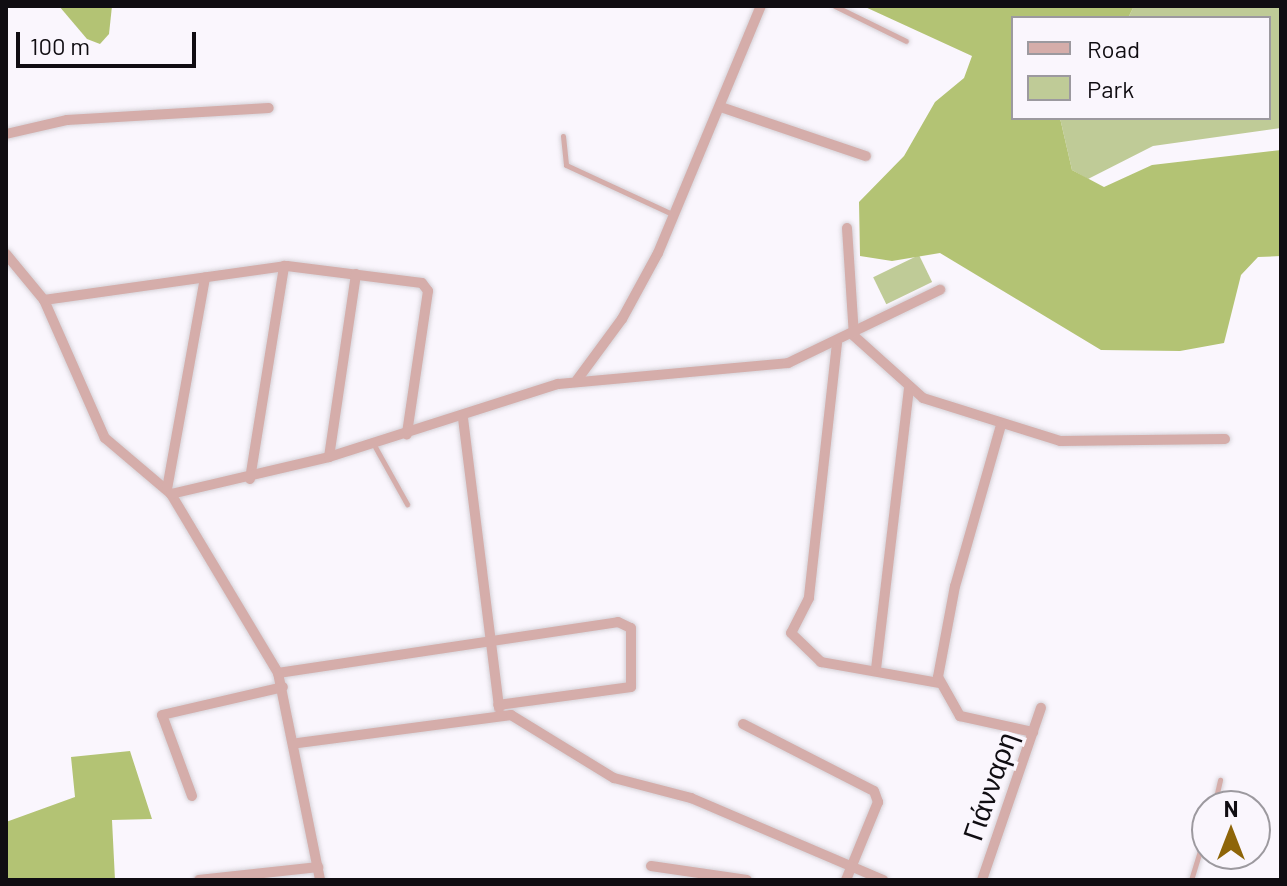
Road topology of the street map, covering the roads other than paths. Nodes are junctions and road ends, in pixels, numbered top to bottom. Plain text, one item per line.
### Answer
1 (761, 6) edge
2 (835, 6) edge
3 (906, 41) dead end
4 (721, 107) junction
5 (269, 108) dead end
6 (6, 134) edge
7 (563, 136) dead end
8 (866, 156) dead end
9 (672, 214) junction
10 (847, 228) dead end
11 (6, 254) edge
12 (284, 266) junction
13 (356, 274) junction
14 (205, 277) junction
15 (940, 290) dead end
16 (44, 300) junction
17 (854, 336) junction
18 (837, 343) junction
19 (577, 380) junction
20 (909, 389) junction
21 (463, 418) junction
22 (1001, 425) junction
23 (407, 434) junction
24 (1225, 439) dead end
25 (373, 444) junction
26 (329, 457) junction
27 (250, 479) junction
28 (169, 492) junction
29 (407, 504) dead end
30 (492, 641) junction
31 (876, 669) junction
32 (278, 673) junction
33 (939, 683) junction
34 (283, 687) junction
35 (1041, 708) dead end
36 (499, 710) junction
37 (743, 724) dead end
38 (1033, 732) junction
39 (298, 743) junction
40 (1220, 780) dead end
41 (1218, 790) edge
42 (192, 796) dead end
43 (855, 864) junction
44 (651, 866) dead end
45 (318, 867) junction
46 (199, 880) edge
47 (320, 880) edge
48 (747, 880) edge
49 (846, 880) edge
50 (883, 880) edge
51 (982, 880) edge

1 - 4 street
2 - 3 lane
4 - 8 street
4 - 9 street
5 - 6 street
7 - 9 lane
9 - 19 street
10 - 17 street
11 - 16 street
12 - 13 street
12 - 14 street
12 - 27 street
13 - 23 street
13 - 26 street
14 - 16 street
14 - 28 street
15 - 17 street
16 - 28 street
17 - 18 street
17 - 20 street
18 - 19 street
18 - 31 street
19 - 21 street
20 - 22 street
20 - 31 street
21 - 23 street
21 - 30 street
22 - 24 street
22 - 33 street
23 - 25 street
25 - 26 street
25 - 29 lane
26 - 27 street
27 - 28 street
28 - 32 street
30 - 32 street
30 - 36 street
30 - 36 street
31 - 33 street
32 - 34 street
33 - 38 street
34 - 39 street
34 - 42 street
35 - 38 street, Γιάνναρη
36 - 39 street
36 - 43 street
37 - 43 street
38 - 51 street, Γιάνναρη
39 - 45 street
40 - 41 lane
43 - 49 street
43 - 50 street
44 - 48 street
45 - 46 street
45 - 47 street

